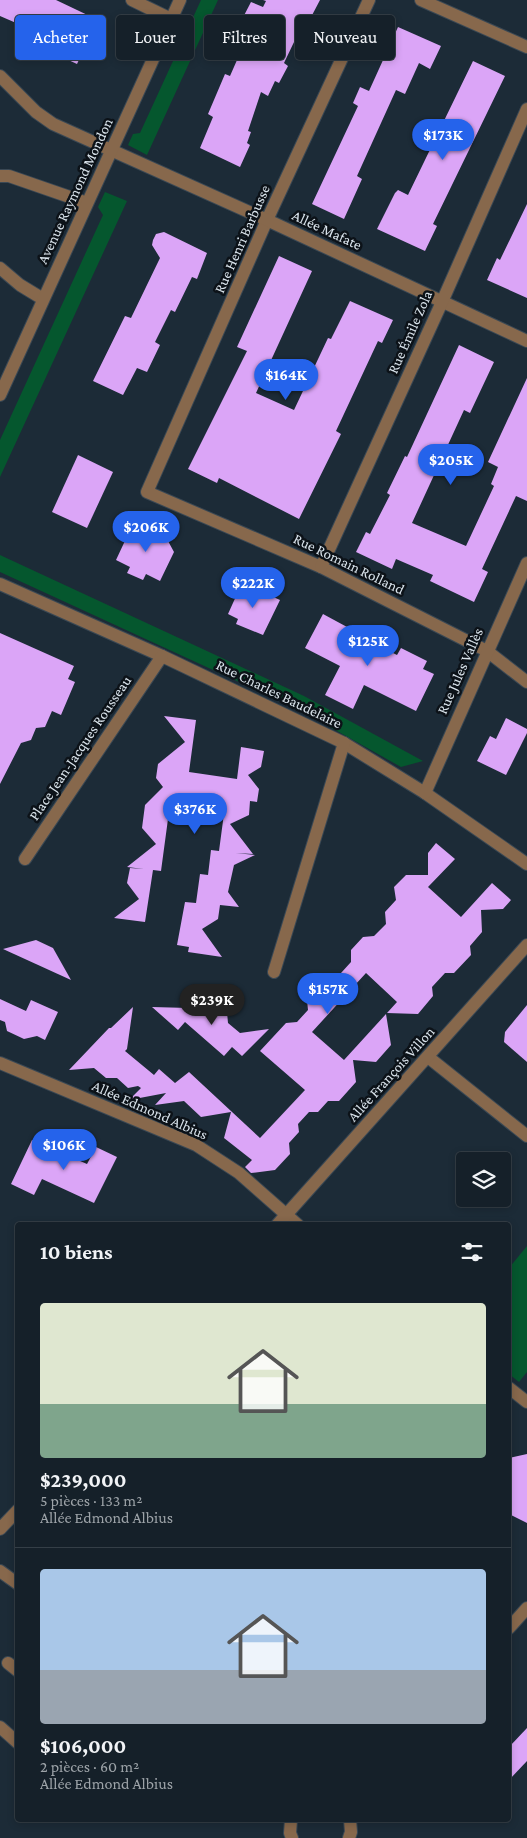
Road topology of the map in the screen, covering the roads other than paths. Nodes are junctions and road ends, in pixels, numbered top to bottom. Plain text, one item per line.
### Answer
1 (132, 0) edge
2 (180, 0) edge
3 (369, 0) edge
4 (421, 0) edge
5 (163, 15) edge
6 (173, 15) edge
7 (527, 46) edge
8 (153, 60) edge
9 (0, 76) edge
10 (527, 109) edge
11 (112, 150) junction
12 (0, 176) edge
13 (87, 203) junction
14 (267, 220) junction
15 (0, 268) edge
16 (43, 299) junction
17 (442, 302) junction
18 (527, 341) edge
19 (0, 395) edge
20 (147, 492) joint
21 (527, 563) edge
22 (321, 567) junction
23 (0, 584) edge
24 (487, 651) junction
25 (162, 656) junction
26 (527, 682) edge
27 (344, 743) junction
28 (425, 793) junction
29 (25, 858) dead end
30 (527, 864) edge
31 (527, 944) edge
32 (274, 972) dead end
33 (428, 1057) junction
34 (0, 1063) edge
35 (527, 1136) edge
36 (282, 1220) edge
37 (511, 1390) edge
38 (527, 1402) edge
39 (15, 1513) edge
40 (0, 1529) edge
41 (0, 1571) edge
42 (15, 1582) edge
43 (527, 1608) edge
44 (511, 1626) edge
45 (0, 1727) edge
46 (15, 1740) edge
47 (350, 1822) edge
48 (350, 1822) edge
49 (349, 1838) edge
50 (358, 1838) edge

1 - 5 street
2 - 6 street, Avenue Raymond Mondon
3 - 14 street, Rue Henri Barbusse
4 - 7 street
8 - 11 street, Avenue Raymond Mondon
9 - 11 street, Allée Mafate
10 - 17 street, Rue Émile Zola
11 - 13 street, Avenue Raymond Mondon
11 - 14 street, Allée Mafate
12 - 13 street
13 - 16 street, Avenue Raymond Mondon
14 - 17 street, Allée Mafate
14 - 20 street, Rue Henri Barbusse
15 - 16 street
16 - 19 street, Avenue Raymond Mondon
17 - 18 street, Allée Mafate
17 - 22 street, Rue Émile Zola
20 - 22 street, Rue Romain Rolland
21 - 24 street, Rue Jules Vallès
22 - 24 street, Rue Romain Rolland
23 - 25 street, Rue Charles Baudelaire
24 - 26 street, Rue Romain Rolland
24 - 28 street, Rue Jules Vallès
25 - 27 street, Rue Charles Baudelaire
25 - 29 street, Place Jean-Jacques Rousseau
27 - 28 street, Rue Charles Baudelaire
27 - 32 street
28 - 30 street, Rue Charles Baudelaire
31 - 33 street, Allée François Villon
33 - 35 street
33 - 36 street, Allée François Villon
34 - 36 street, Allée Edmond Albius
37 - 38 street
39 - 40 street
41 - 42 street
43 - 44 street
45 - 46 street
47 - 49 street
48 - 50 street

